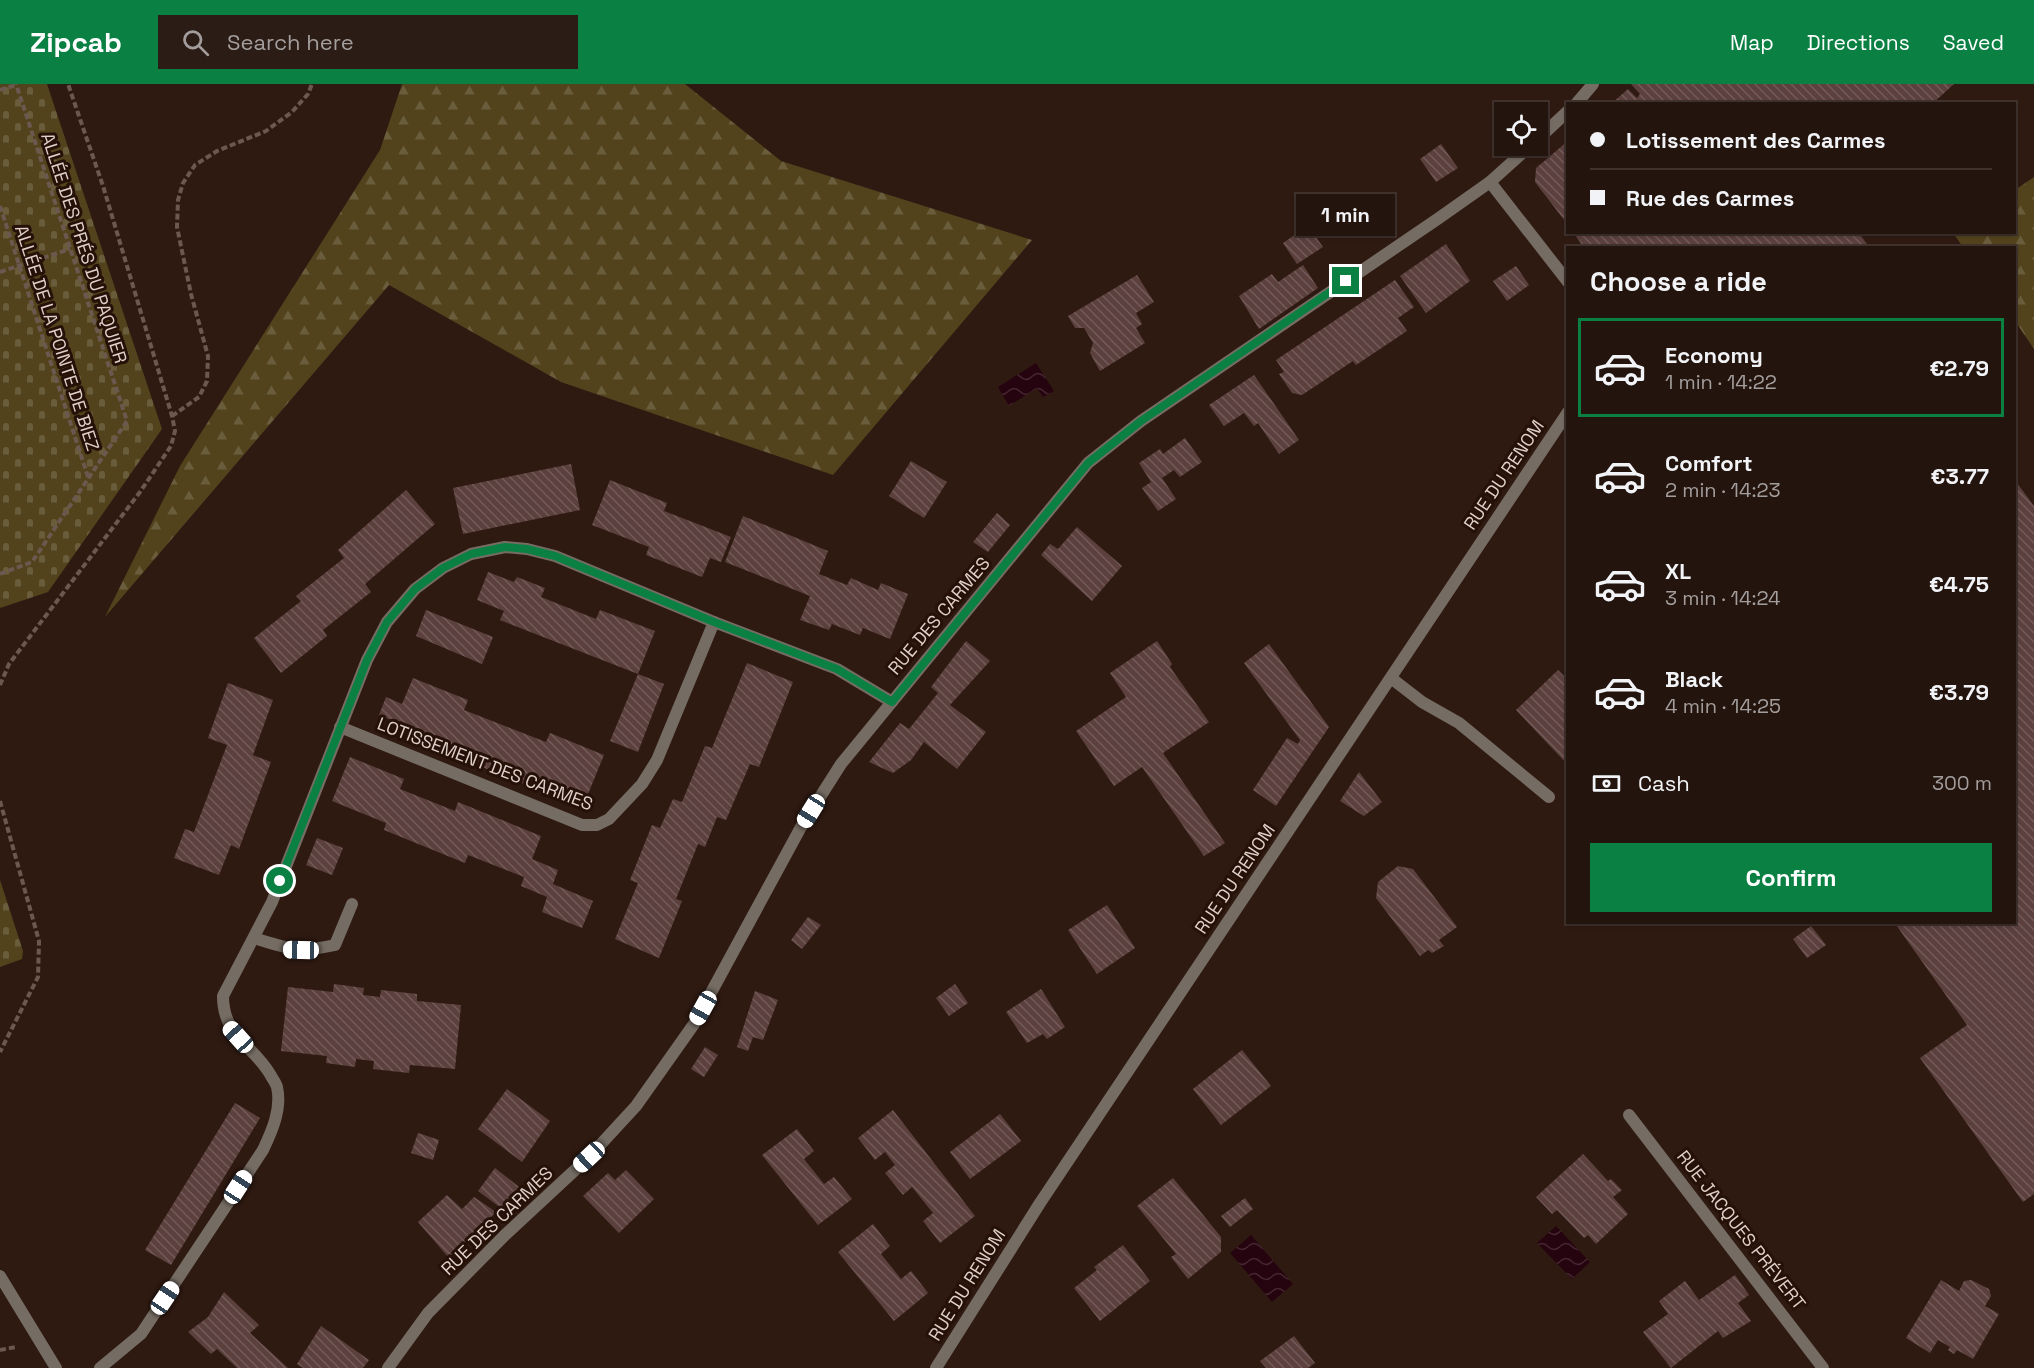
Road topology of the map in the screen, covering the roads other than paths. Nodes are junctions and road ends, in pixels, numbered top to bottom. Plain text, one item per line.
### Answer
1 (1593, 84) edge
2 (1578, 102) edge
3 (1566, 113) edge
4 (1548, 130) edge
5 (1519, 156) edge
6 (1490, 182) junction
7 (1566, 279) edge
8 (1566, 415) edge
9 (714, 622) junction
10 (1391, 678) junction
11 (892, 702) junction
12 (340, 727) junction
13 (1549, 797) dead end
14 (352, 904) dead end
15 (254, 938) junction
16 (1629, 1115) dead end
17 (0, 1276) edge
18 (56, 1368) edge
19 (100, 1368) edge
20 (388, 1368) edge
21 (936, 1368) edge
22 (1823, 1368) edge

1 - 2 street
3 - 4 street
5 - 6 street, RUE DES CARMES
6 - 7 street
6 - 11 street, RUE DES CARMES
8 - 10 street, RUE DU RENOM
9 - 11 street
9 - 12 street
9 - 12 street, LOTISSEMENT DES CARMES
10 - 13 street
10 - 21 street, RUE DU RENOM
11 - 20 street, RUE DES CARMES
12 - 15 street
14 - 15 street
15 - 19 street
16 - 22 street, RUE JACQUES PRÉVERT
17 - 18 street

